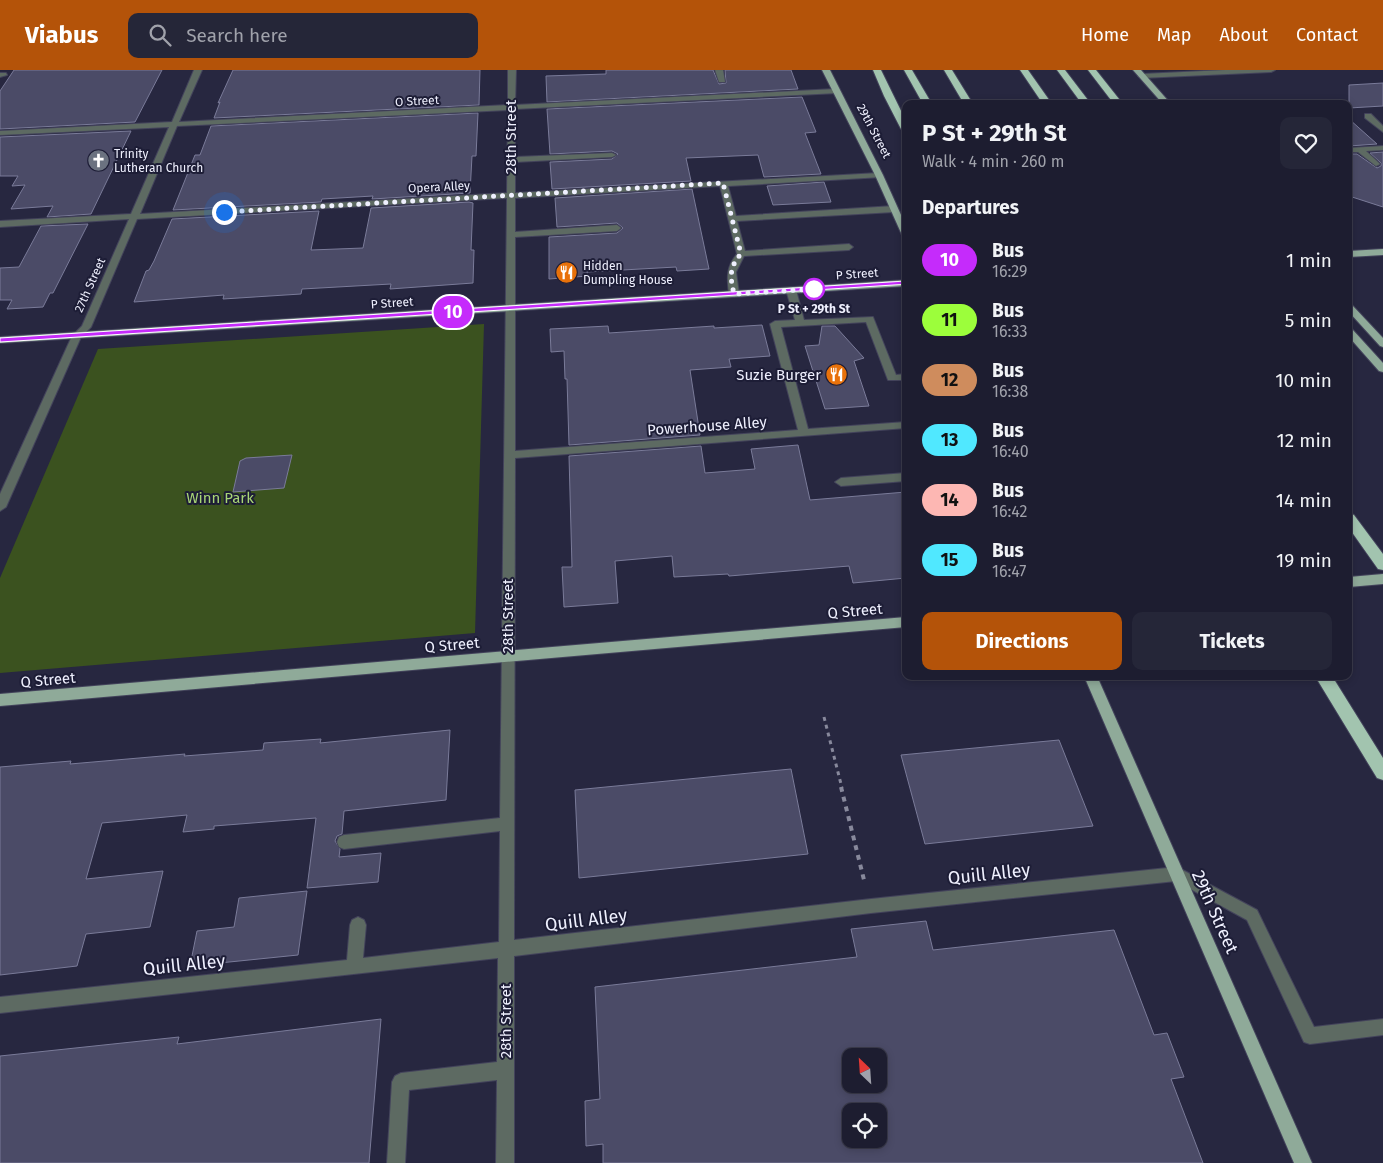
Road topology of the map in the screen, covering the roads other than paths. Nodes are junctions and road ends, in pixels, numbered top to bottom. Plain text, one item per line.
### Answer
1 (198, 70) edge
2 (512, 70) edge
3 (719, 70) edge
4 (826, 70) edge
5 (877, 70) edge
6 (908, 70) edge
7 (948, 70) edge
8 (1024, 70) edge
9 (1061, 70) edge
10 (1092, 70) edge
11 (1137, 70) edge
12 (1271, 70) edge
13 (1142, 76) junction
14 (722, 80) dead end
15 (836, 91) junction
16 (926, 100) edge
17 (966, 100) edge
18 (1045, 100) edge
19 (1084, 100) edge
20 (1116, 100) edge
21 (1163, 100) edge
22 (511, 108) junction
23 (1368, 116) dead end
24 (902, 122) edge
25 (175, 124) junction
26 (1383, 130) edge
27 (0, 133) edge
28 (1383, 148) edge
29 (1359, 149) junction
30 (1352, 150) edge
31 (612, 155) dead end
32 (511, 160) junction
33 (1376, 164) dead end
34 (880, 174) junction
35 (723, 183) junction
36 (511, 196) junction
37 (894, 209) junction
38 (134, 217) junction
39 (732, 219) junction
40 (0, 224) edge
41 (902, 226) edge
42 (617, 228) dead end
43 (510, 234) junction
44 (849, 247) dead end
45 (1383, 252) edge
46 (741, 254) junction
47 (1352, 254) edge
48 (902, 283) edge
49 (791, 290) junction
50 (734, 294) junction
51 (510, 308) junction
52 (1352, 311) edge
53 (800, 323) junction
54 (1352, 334) edge
55 (77, 336) junction
56 (0, 340) edge
57 (1383, 344) edge
58 (1383, 369) edge
59 (902, 377) edge
60 (902, 426) edge
61 (804, 434) junction
62 (509, 455) junction
63 (902, 477) edge
64 (841, 482) dead end
65 (4, 492) edge
66 (0, 507) edge
67 (1352, 510) edge
68 (1352, 522) edge
69 (1368, 544) junction
70 (1383, 565) edge
71 (1383, 579) edge
72 (1352, 582) edge
73 (902, 622) edge
74 (507, 657) junction
75 (1092, 680) edge
76 (1325, 680) edge
77 (0, 700) edge
78 (1383, 774) edge
79 (506, 824) junction
80 (344, 842) dead end
81 (1177, 874) junction
82 (358, 925) dead end
83 (506, 950) junction
84 (354, 967) junction
85 (0, 1005) edge
86 (1383, 1027) edge
87 (506, 1070) junction
88 (396, 1163) edge
89 (505, 1163) edge
90 (1303, 1163) edge

1 - 25 street, 27th Street
2 - 22 street, 28th Street
3 - 14 street
4 - 15 main road, 29th Street
5 - 24 highway
6 - 16 highway
7 - 17 highway
8 - 18 highway
9 - 19 highway
10 - 20 highway
11 - 13 main road
12 - 13 street
13 - 21 main road
15 - 22 street, O Street
15 - 34 main road, 29th Street
22 - 25 street, O Street
22 - 32 street, 28th Street
23 - 26 street
25 - 27 street, O Street
25 - 38 street, 27th Street
28 - 29 street
29 - 30 street
29 - 33 street
31 - 32 street
32 - 36 street, 28th Street
34 - 35 street, Opera Alley
34 - 37 main road, 29th Street
35 - 36 street, Opera Alley
35 - 39 street
36 - 38 street, Opera Alley
36 - 43 street, 28th Street
37 - 39 street
37 - 41 main road, 29th Street
38 - 40 street, Opera Alley
38 - 55 street, 27th Street
39 - 46 street
42 - 43 street
43 - 51 street, 28th Street
44 - 46 street
45 - 47 main road
46 - 50 street
48 - 49 main road, P Street
49 - 50 main road, P Street
49 - 53 street
50 - 51 main road, P Street
51 - 55 main road, P Street
51 - 62 street, 28th Street
52 - 57 main road
53 - 59 street
53 - 61 street
54 - 58 main road
55 - 56 main road, P Street
55 - 65 street, 27th Street
60 - 61 street, Powerhouse Alley
61 - 62 street, Powerhouse Alley
62 - 74 street, 28th Street
63 - 64 street
65 - 66 street, 27th Street
67 - 69 highway
68 - 69 highway
69 - 70 highway
71 - 72 main road
73 - 74 main road, Q Street
74 - 77 main road, Q Street
74 - 79 street, 28th Street
75 - 81 main road, 29th Street
76 - 78 highway
79 - 80 street
79 - 83 street, 28th Street
81 - 83 street, Quill Alley
81 - 86 street
81 - 90 main road, 29th Street
82 - 84 street
83 - 84 street, Quill Alley
83 - 87 street, 28th Street
84 - 85 street, Quill Alley
87 - 88 street
87 - 89 street, 28th Street

